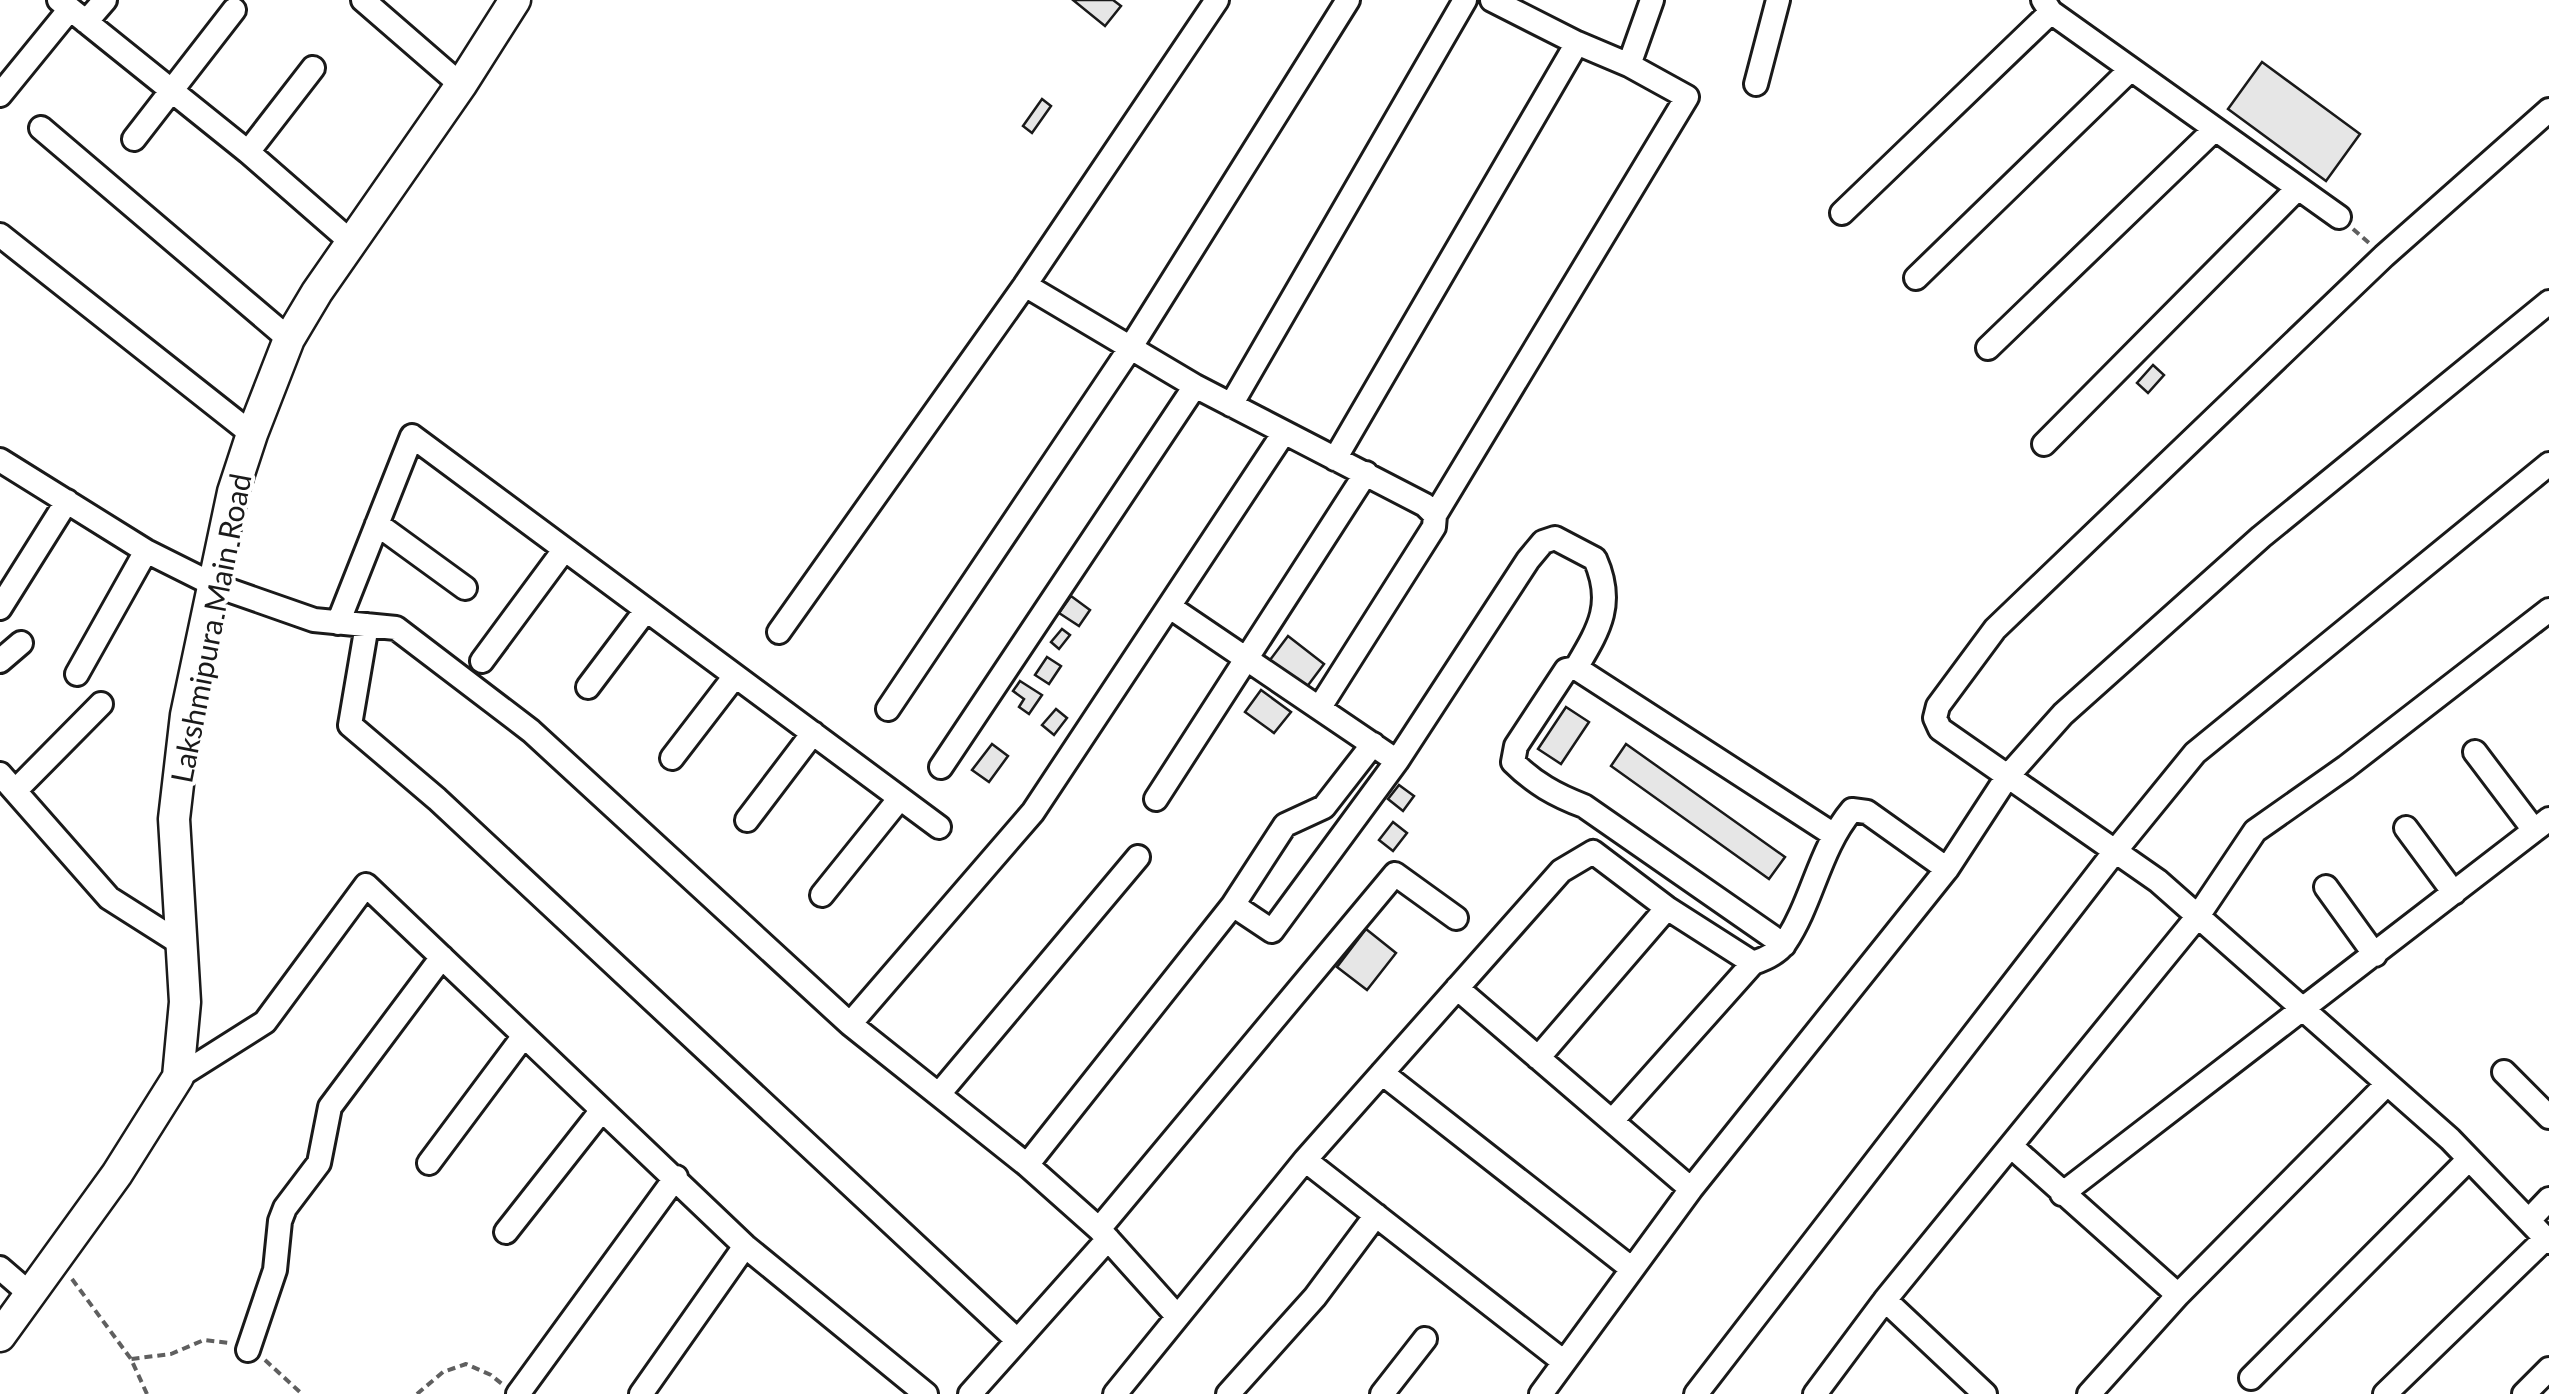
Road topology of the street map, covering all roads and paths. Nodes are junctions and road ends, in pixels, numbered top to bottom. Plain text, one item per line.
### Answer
1 (105, 0) edge
2 (363, 0) edge
3 (515, 0) edge
4 (1217, 0) edge
5 (1348, 0) edge
6 (1464, 0) edge
7 (1492, 0) edge
8 (1652, 0) edge
9 (1778, 0) edge
10 (2047, 6) edge
11 (72, 10) edge
12 (234, 10) dead end
13 (1577, 43) junction
14 (1629, 65) junction
15 (313, 68) dead end
16 (2131, 68) junction
17 (1756, 84) dead end
18 (461, 85) junction
19 (172, 90) junction
20 (0, 95) edge
21 (2549, 110) edge
22 (41, 128) dead end
23 (2214, 128) junction
24 (134, 140) dead end
25 (248, 152) junction
26 (2298, 188) junction
27 (1842, 213) dead end
28 (2338, 217) joint
29 (0, 235) edge
30 (350, 241) junction
31 (2384, 256) junction
32 (1916, 278) dead end
33 (1024, 285) junction
34 (2549, 302) edge
35 (289, 339) junction
36 (1988, 348) dead end
37 (1129, 350) junction
38 (1195, 386) junction
39 (1231, 406) junction
40 (252, 434) junction
41 (1283, 434) junction
42 (2044, 444) dead end
43 (1335, 458) junction
44 (0, 460) edge
45 (2549, 464) edge
46 (1366, 473) junction
47 (67, 501) junction
48 (1434, 515) junction
49 (377, 524) junction
50 (564, 550) junction
51 (146, 551) junction
52 (214, 586) junction
53 (465, 588) dead end
54 (1170, 606) junction
55 (0, 608) edge
56 (646, 610) junction
57 (2549, 610) edge
58 (338, 622) junction
59 (367, 625) junction
60 (779, 632) dead end
61 (21, 643) dead end
62 (1248, 658) junction
63 (0, 661) edge
64 (482, 661) dead end
65 (1576, 668) junction
66 (78, 674) dead end
67 (735, 676) junction
68 (588, 687) dead end
69 (102, 704) dead end
70 (1320, 707) junction
71 (888, 709) dead end
72 (812, 733) junction
73 (1372, 744) junction
74 (2475, 752) dead end
75 (672, 758) dead end
76 (1397, 761) junction
77 (941, 767) dead end
78 (2007, 777) junction
79 (8, 782) edge
80 (900, 798) junction
81 (1156, 799) dead end
82 (747, 820) dead end
83 (2542, 824) edge
84 (939, 827) dead end
85 (2406, 828) dead end
86 (1834, 835) junction
87 (2116, 850) junction
88 (1138, 857) dead end
89 (1946, 869) junction
90 (2326, 887) dead end
91 (2454, 893) junction
92 (822, 895) dead end
93 (1233, 905) junction
94 (1667, 908) junction
95 (2198, 916) junction
96 (1456, 918) dead end
97 (183, 945) junction
98 (1784, 945) junction
99 (2375, 954) junction
100 (442, 957) junction
101 (1753, 963) junction
102 (1458, 988) junction
103 (2303, 1011) junction
104 (850, 1024) junction
105 (523, 1036) junction
106 (1538, 1058) junction
107 (2504, 1072) dead end
108 (1382, 1073) junction
109 (178, 1077) junction
110 (2387, 1084) junction
111 (939, 1094) junction
112 (602, 1110) junction
113 (2549, 1117) edge
114 (1612, 1122) junction
115 (2012, 1147) junction
116 (2469, 1159) junction
117 (1306, 1160) junction
118 (428, 1163) dead end
119 (1026, 1164) junction
120 (676, 1177) junction
121 (1691, 1189) junction
122 (2062, 1194) junction
123 (2549, 1199) edge
124 (1376, 1214) junction
125 (2529, 1220) junction
126 (506, 1232) dead end
127 (1104, 1234) junction
128 (2547, 1240) edge
129 (746, 1246) junction
130 (56, 1258) junction
131 (0, 1268) edge
132 (1632, 1269) junction
133 (30, 1294) junction
134 (2178, 1295) junction
135 (1885, 1300) junction
136 (1178, 1316) junction
137 (0, 1336) edge
138 (1424, 1339) dead end
139 (1017, 1340) junction
140 (248, 1350) junction
141 (131, 1359) junction
142 (1564, 1362) junction
143 (2549, 1369) edge
144 (2251, 1378) dead end
145 (302, 1393) edge
146 (147, 1394) edge
147 (417, 1394) edge
148 (516, 1394) edge
149 (641, 1394) edge
150 (926, 1394) edge
151 (970, 1394) edge
152 (1115, 1394) edge
153 (1228, 1394) edge
154 (1382, 1394) edge
155 (1540, 1394) edge
156 (1696, 1394) edge
157 (1816, 1394) edge
158 (1985, 1394) edge
159 (2088, 1394) edge
160 (2385, 1394) edge
161 (2524, 1394) edge

1 - 11 street
2 - 18 street
3 - 18 main road, Lakshmipura Main Road
4 - 33 street
5 - 37 street
6 - 39 street
7 - 13 street
8 - 14 street
9 - 17 street
10 - 16 street
10 - 27 street
11 - 19 street
11 - 20 street
12 - 19 street
13 - 14 street
13 - 43 street
14 - 48 street
15 - 25 street
16 - 23 street
16 - 32 street
18 - 30 main road, Lakshmipura Main Road
19 - 24 street
19 - 25 street
21 - 31 street
22 - 35 street
23 - 26 street
23 - 36 street
25 - 30 street
26 - 28 street
26 - 42 street
28 - 31 path
29 - 40 street
30 - 35 main road, Lakshmipura Main Road
31 - 78 street
33 - 37 street
33 - 60 street
34 - 78 street
35 - 40 main road, Lakshmipura Main Road
37 - 38 street
37 - 71 street
38 - 39 street
38 - 77 street
39 - 41 street
40 - 52 main road, Lakshmipura Main Road
41 - 43 street
41 - 54 street
43 - 46 street
44 - 47 street
45 - 87 street
46 - 48 street
46 - 62 street
47 - 51 street
47 - 55 street
48 - 70 street
49 - 50 street
49 - 53 street
49 - 58 street
50 - 56 street
50 - 64 street
51 - 52 street
51 - 66 street
52 - 58 street
52 - 97 main road, Lakshmipura Main Road
54 - 62 street
54 - 104 street
56 - 67 street
56 - 68 street
57 - 95 street
58 - 59 street
59 - 104 street
59 - 139 street
61 - 63 street
62 - 70 street
62 - 81 street
65 - 76 street
65 - 86 street
65 - 98 street
67 - 72 street
67 - 75 street
69 - 79 street
70 - 73 street
72 - 80 street
72 - 82 street
73 - 76 street
73 - 93 street
74 - 83 street
76 - 93 street
78 - 87 street
78 - 89 street
79 - 97 street
80 - 84 street
80 - 92 street
83 - 91 street
85 - 91 street
86 - 89 street
86 - 98 street
87 - 95 street
87 - 156 street
88 - 111 street
89 - 121 street
90 - 99 street
91 - 99 street
93 - 119 street
94 - 101 street
94 - 102 street
94 - 106 street
95 - 103 street
95 - 115 street
96 - 127 street
97 - 109 main road, Lakshmipura Main Road
98 - 101 street
99 - 103 street
100 - 105 street
100 - 109 street
100 - 140 street
101 - 114 street
102 - 106 street
102 - 108 street
103 - 110 street
103 - 122 street
104 - 111 street
105 - 112 street
105 - 118 street
106 - 114 street
107 - 113 street
108 - 117 street
108 - 132 street
109 - 130 main road, Lakshmipura Main Road
110 - 116 street
110 - 134 street
111 - 119 street
112 - 120 street
112 - 126 street
114 - 121 street
115 - 122 street
115 - 135 street
116 - 125 street
116 - 144 street
117 - 124 street
117 - 136 street
119 - 127 street
120 - 129 street
120 - 148 street
121 - 132 street
122 - 134 street
123 - 125 street
124 - 142 street
124 - 153 street
125 - 128 street
127 - 136 street
127 - 139 street
128 - 160 street
129 - 149 street
129 - 150 street
130 - 133 main road, Lakshmipura Main Road
130 - 141 path
131 - 133 street
132 - 142 street
133 - 137 main road, Lakshmipura Main Road
134 - 159 street
135 - 157 street
135 - 158 street
136 - 152 street
138 - 154 street
139 - 151 street
140 - 141 path
140 - 145 path
141 - 146 path
142 - 155 street
143 - 161 street
147 - 148 path

